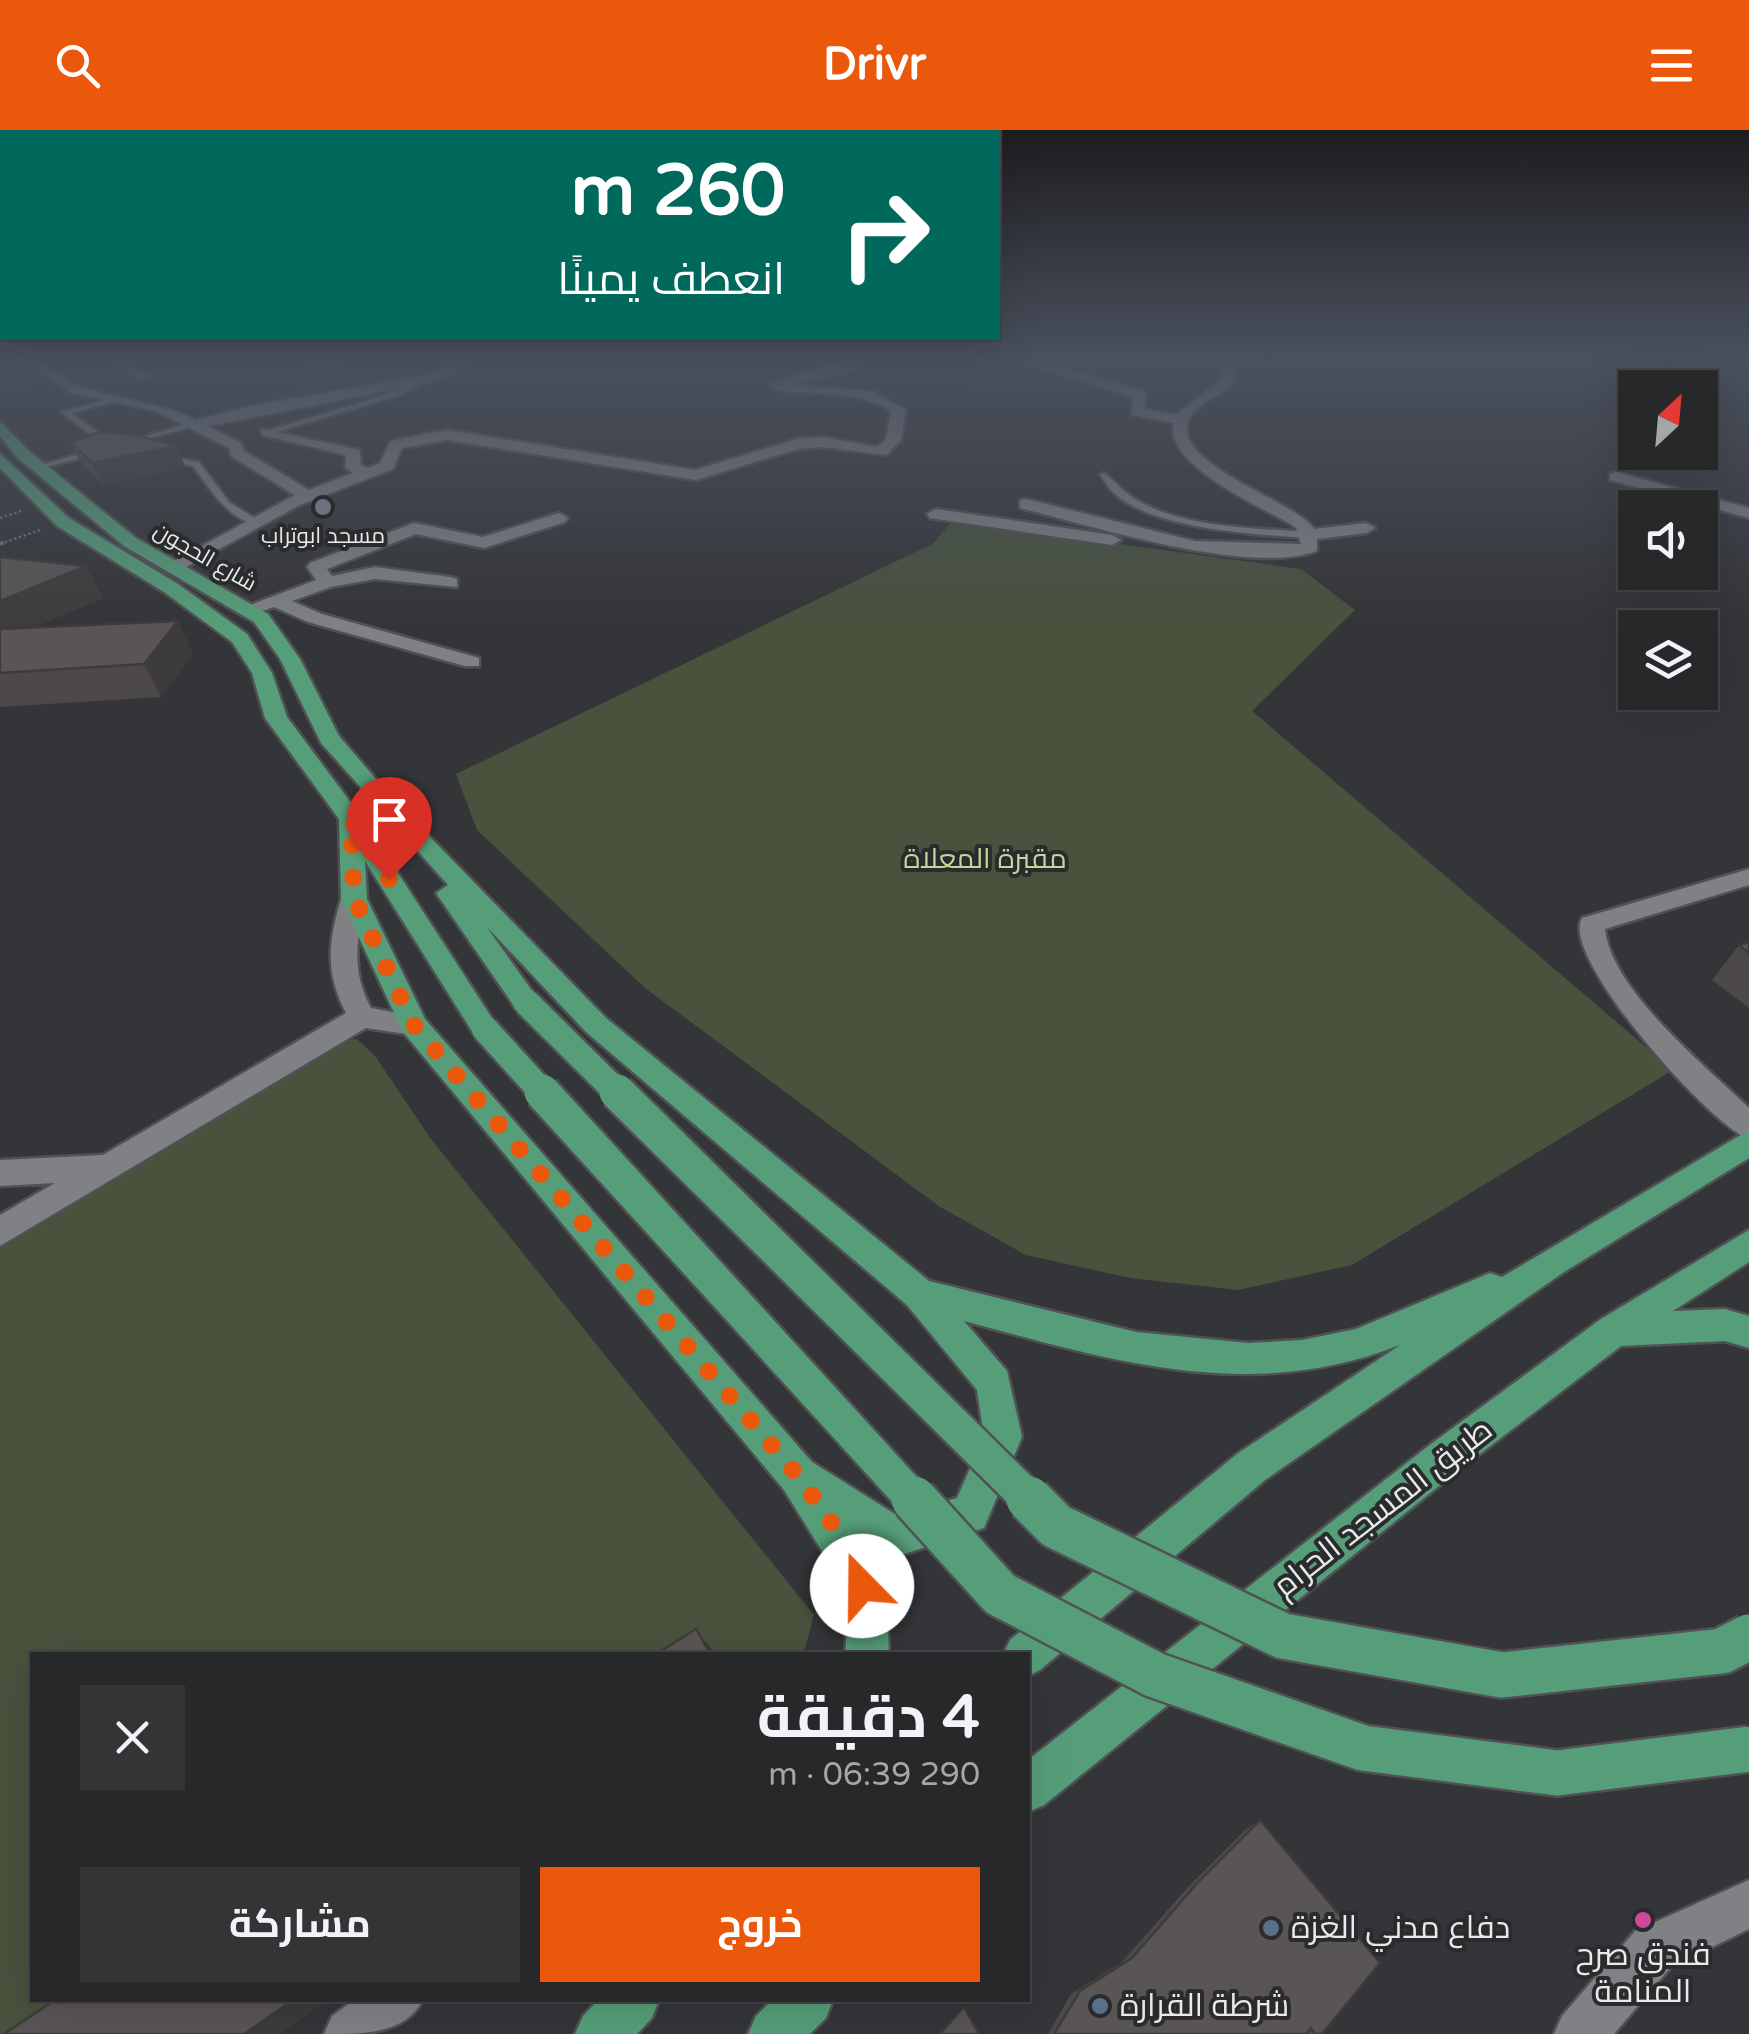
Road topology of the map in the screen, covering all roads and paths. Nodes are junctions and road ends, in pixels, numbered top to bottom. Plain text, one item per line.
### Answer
1 (21, 449) edge
2 (105, 449) edge
3 (145, 449) edge
4 (236, 449) edge
5 (342, 449) edge
6 (394, 449) edge
7 (529, 449) edge
8 (782, 449) edge
9 (1187, 449) edge
10 (0, 459) edge
11 (38, 467) junction
12 (368, 473) junction
13 (1104, 475) dead end
14 (1616, 477) dead end
15 (308, 496) junction
16 (1026, 504) dead end
17 (1749, 513) edge
18 (936, 514) dead end
19 (559, 518) dead end
20 (63, 522) junction
21 (256, 523) junction
22 (1366, 528) dead end
23 (1308, 536) junction
24 (0, 544) edge
25 (1195, 546) junction
26 (175, 568) junction
27 (327, 582) junction
28 (450, 583) dead end
29 (275, 600) junction
30 (247, 610) junction
31 (472, 662) dead end
32 (386, 805) junction
33 (351, 819) junction
34 (1749, 877) edge
35 (354, 898) junction
36 (362, 1017) junction
37 (413, 1024) junction
38 (1749, 1127) edge
39 (1749, 1142) edge
40 (108, 1168) junction
41 (0, 1172) edge
42 (0, 1232) edge
43 (1749, 1244) edge
44 (1552, 1262) junction
45 (919, 1294) junction
46 (1614, 1330) junction
47 (1749, 1332) edge
48 (798, 1476) junction
49 (1749, 1637) edge
50 (868, 1652) edge
51 (1028, 1652) edge
52 (1749, 1749) edge
53 (1030, 1787) edge
54 (1749, 1904) edge
55 (395, 2002) edge
56 (632, 2002) edge
57 (806, 2002) edge
58 (350, 2034) edge
59 (602, 2034) edge
60 (774, 2034) edge
61 (1580, 2034) edge

1 - 11 main road, شارع الحجون
2 - 11 lane
3 - 21 lane
4 - 15 street
5 - 12 street
6 - 12 street
7 - 8 street
9 - 23 street
10 - 20 main road, شارع الحجون
11 - 26 main road, شارع الحجون
12 - 15 street
13 - 23 lane
14 - 17 street
15 - 21 street
16 - 25 street
18 - 25 street
19 - 27 street
20 - 24 path
20 - 33 main road, شارع الحجون
21 - 26 street
22 - 23 street
23 - 25 street
26 - 30 main road, شارع الحجون
27 - 28 street
27 - 29 street
29 - 30 street
29 - 31 street
30 - 32 main road, شارع الحجون
32 - 45 main road
32 - 49 main road, bridge
33 - 35 main road
33 - 52 main road, شارع الحجون, bridge
34 - 38 street
35 - 36 street
35 - 37 main road
36 - 37 street
36 - 40 street
37 - 48 main road
39 - 44 main road
40 - 41 street
40 - 42 street
43 - 46 main road, طريق المسجد الحرام
44 - 45 main road
44 - 51 main road
45 - 48 main road
46 - 47 main road
46 - 53 main road, طريق المسجد الحرام
48 - 50 main road
54 - 61 street
55 - 58 street
56 - 59 main road
57 - 60 main road

